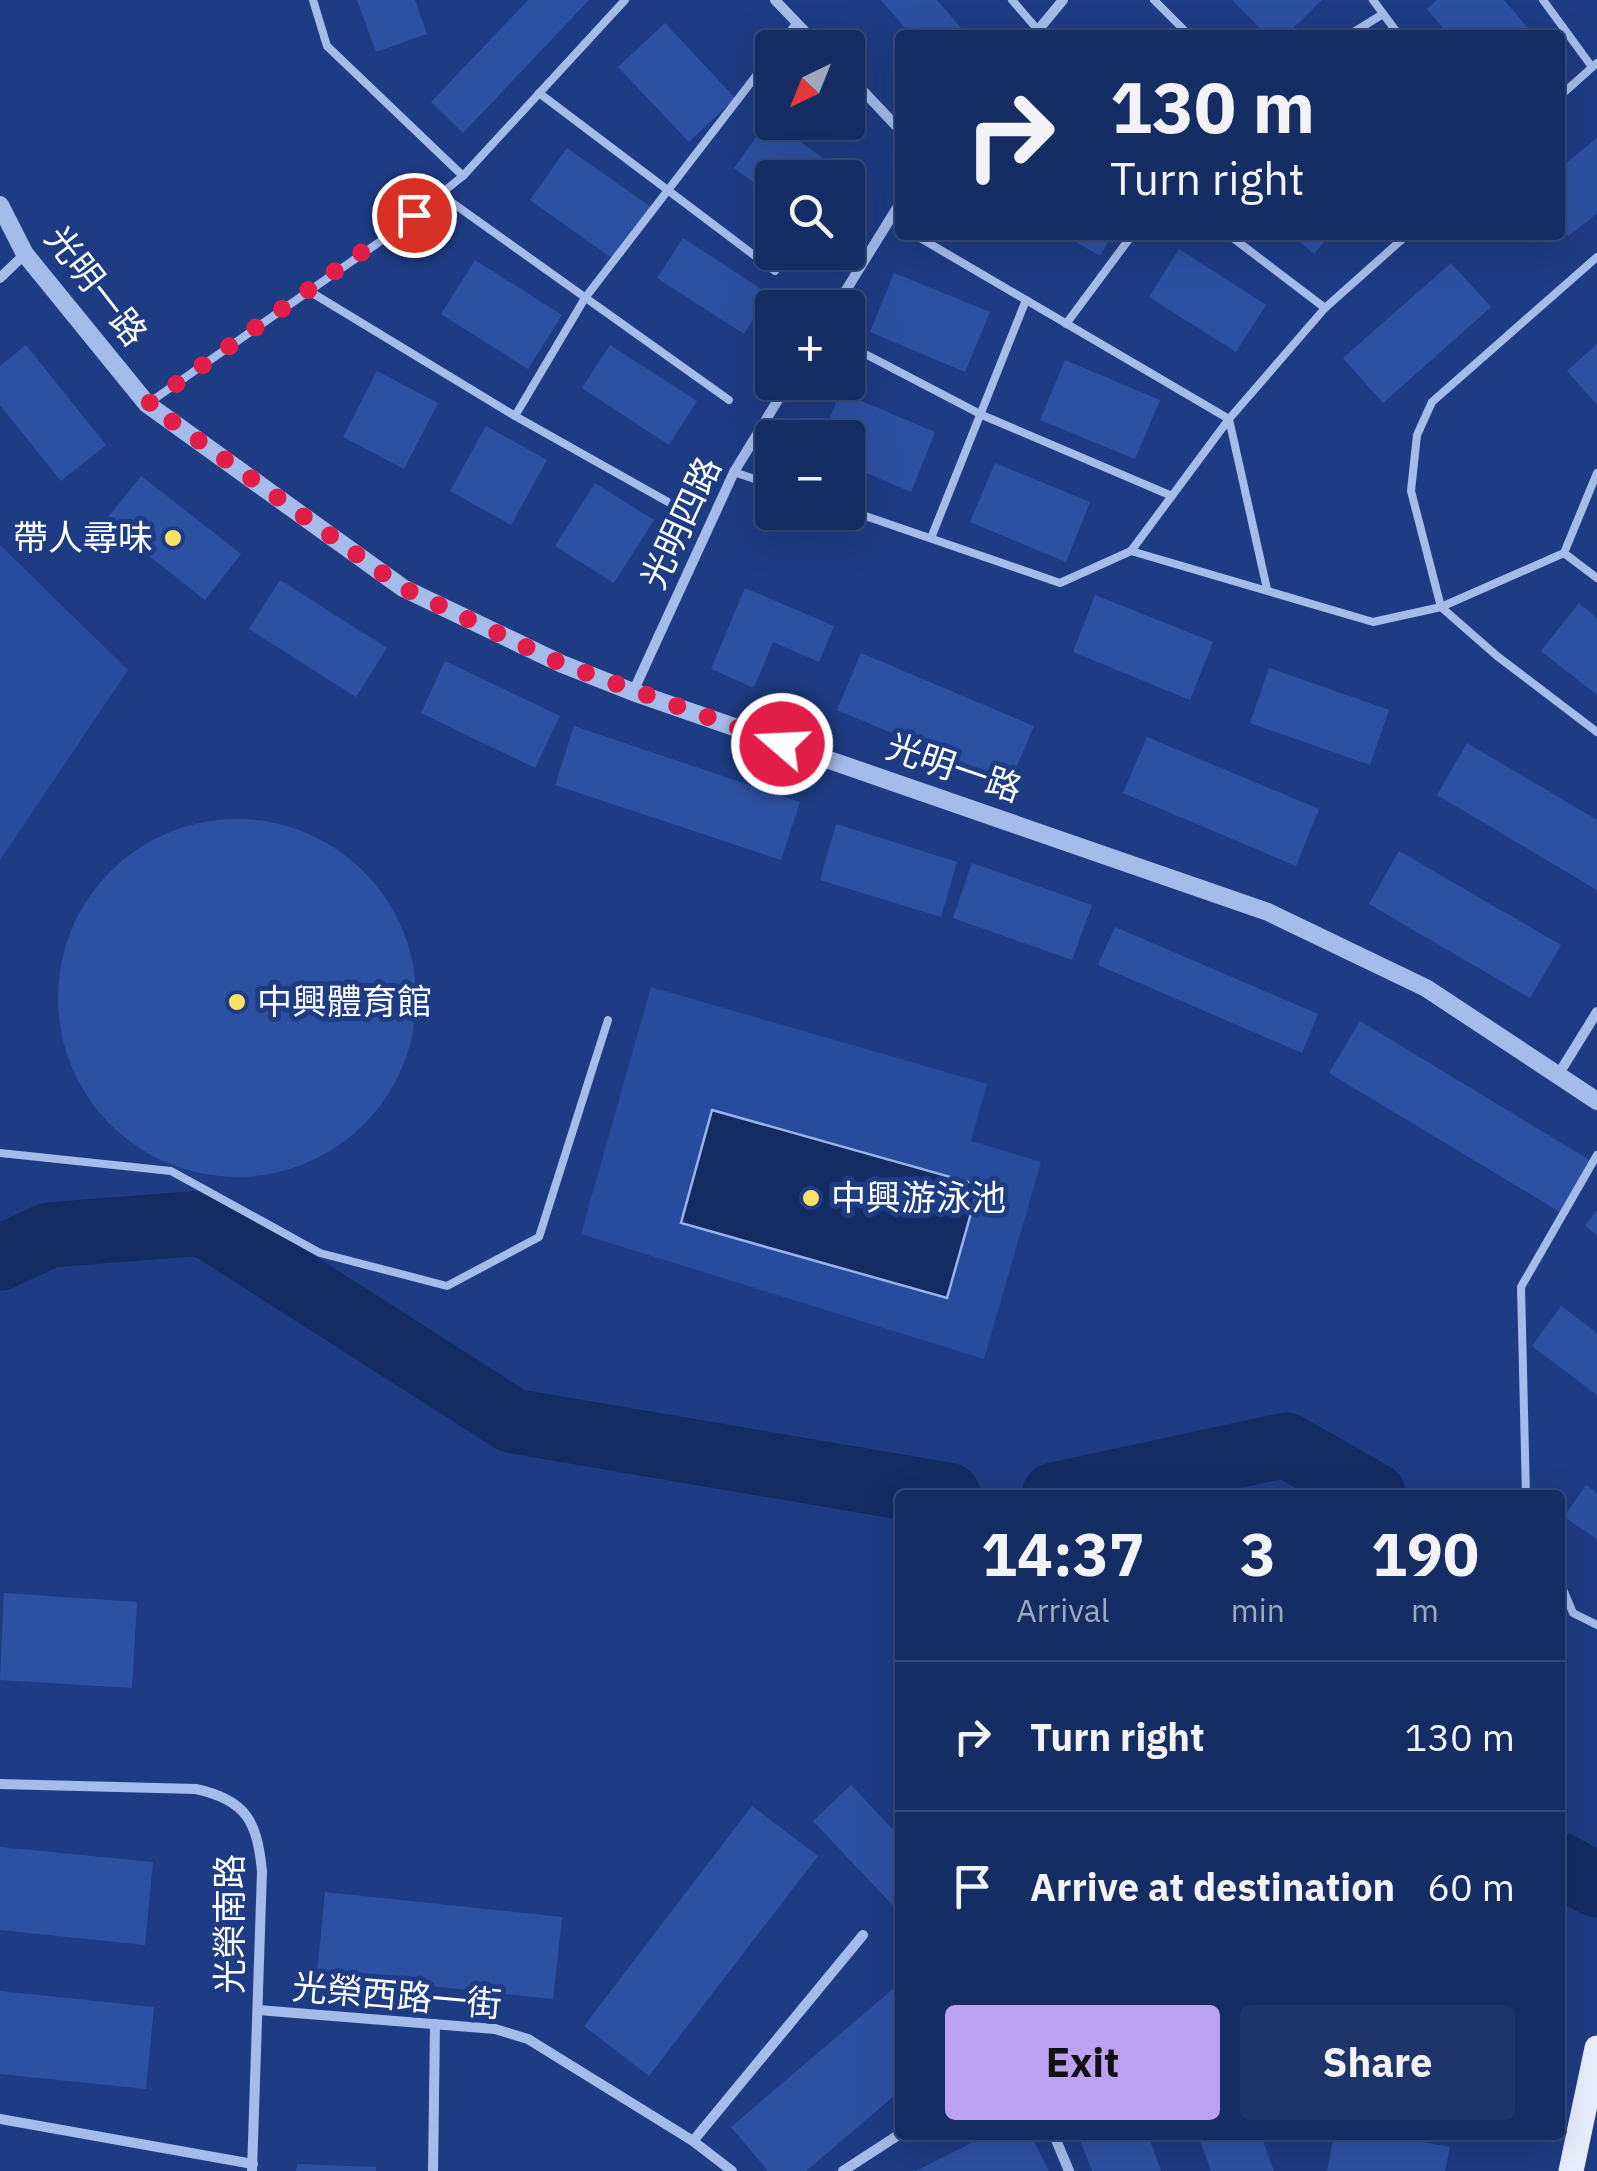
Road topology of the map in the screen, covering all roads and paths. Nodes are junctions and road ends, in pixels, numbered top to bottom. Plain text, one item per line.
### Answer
1 (313, 0) edge
2 (624, 0) edge
3 (776, 0) edge
4 (1012, 0) edge
5 (1063, 0) edge
6 (1154, 0) edge
7 (1373, 0) edge
8 (1543, 0) edge
9 (1383, 14) junction
10 (797, 22) junction
11 (791, 30) edge
12 (804, 30) edge
13 (1034, 30) edge
14 (1038, 30) edge
15 (1184, 30) edge
16 (1357, 30) edge
17 (1394, 30) edge
18 (1595, 65) edge
19 (755, 78) edge
20 (1565, 92) edge
21 (539, 93) junction
22 (865, 93) edge
23 (895, 125) edge
24 (463, 176) junction
25 (670, 191) junction
26 (440, 194) junction
27 (0, 205) edge
28 (895, 223) edge
29 (923, 240) edge
30 (1128, 240) edge
31 (1235, 240) edge
32 (1392, 240) edge
33 (1400, 240) edge
34 (1396, 244) junction
35 (25, 254) junction
36 (755, 254) edge
37 (1597, 256) edge
38 (0, 278) edge
39 (848, 290) edge
40 (310, 291) junction
41 (585, 298) junction
42 (1026, 300) junction
43 (1325, 308) junction
44 (1066, 324) junction
45 (865, 354) edge
46 (729, 400) dead end
47 (778, 400) edge
48 (148, 404) junction
49 (515, 416) junction
50 (982, 416) junction
51 (1229, 420) junction
52 (734, 472) junction
53 (1597, 473) edge
54 (755, 479) edge
55 (1172, 496) junction
56 (668, 502) dead end
57 (865, 516) edge
58 (930, 538) junction
59 (1131, 551) junction
60 (1564, 553) junction
61 (1597, 578) edge
62 (1266, 590) junction
63 (1441, 607) junction
64 (633, 692) junction
65 (1597, 732) edge
66 (1597, 1012) edge
67 (608, 1020) dead end
68 (1558, 1076) junction
69 (1597, 1100) edge
70 (0, 1153) edge
71 (1597, 1155) edge
72 (1526, 1490) edge
73 (1565, 1595) edge
74 (1597, 1626) edge
75 (0, 1784) edge
76 (863, 1936) dead end
77 (258, 2010) junction
78 (434, 2024) junction
79 (1595, 2055) edge
80 (0, 2118) edge
81 (895, 2137) edge
82 (1056, 2140) edge
83 (693, 2141) junction
84 (252, 2168) edge
85 (433, 2171) edge
86 (732, 2171) edge
87 (842, 2171) edge
88 (1069, 2171) edge
89 (1571, 2171) edge

1 - 24 lane
2 - 21 lane
3 - 10 street
4 - 13 lane
5 - 14 street
6 - 15 lane
7 - 9 lane
8 - 18 lane
9 - 16 lane
9 - 17 lane
10 - 11 lane
10 - 12 street
18 - 20 lane
19 - 25 lane
21 - 24 lane
21 - 25 lane
22 - 23 street
24 - 26 lane
25 - 36 lane
25 - 41 lane
26 - 40 lane
26 - 41 lane
27 - 35 street, 光明一路
28 - 39 street
29 - 42 lane
30 - 44 lane
31 - 43 lane
32 - 34 lane
33 - 34 lane
34 - 43 lane
35 - 38 street
35 - 48 street, 光明一路
37 - 63 lane
40 - 48 lane
40 - 49 lane
41 - 46 lane
41 - 49 lane
42 - 44 lane
42 - 50 lane
43 - 51 lane
44 - 51 lane
45 - 50 lane
47 - 52 street, 光明四路
48 - 64 street, 光明一路
49 - 56 lane
50 - 55 lane
50 - 58 lane
51 - 55 lane
51 - 62 lane
52 - 54 lane
52 - 64 street, 光明四路
53 - 60 lane
55 - 59 lane
57 - 58 lane
58 - 59 lane
59 - 62 lane
60 - 61 lane
60 - 63 lane
62 - 63 lane
63 - 65 lane
64 - 68 street, 光明一路
66 - 68 street
67 - 70 lane
68 - 69 street, 光明一路
71 - 72 lane
73 - 74 lane
75 - 77 street, 光榮南路
76 - 83 street
77 - 78 street, 光榮西路一街
77 - 84 street, 光榮南路
78 - 83 street, 光榮西路一街
78 - 85 street
79 - 89 main road
80 - 84 street
81 - 87 street
82 - 88 street
83 - 86 street, 光榮西路一街

